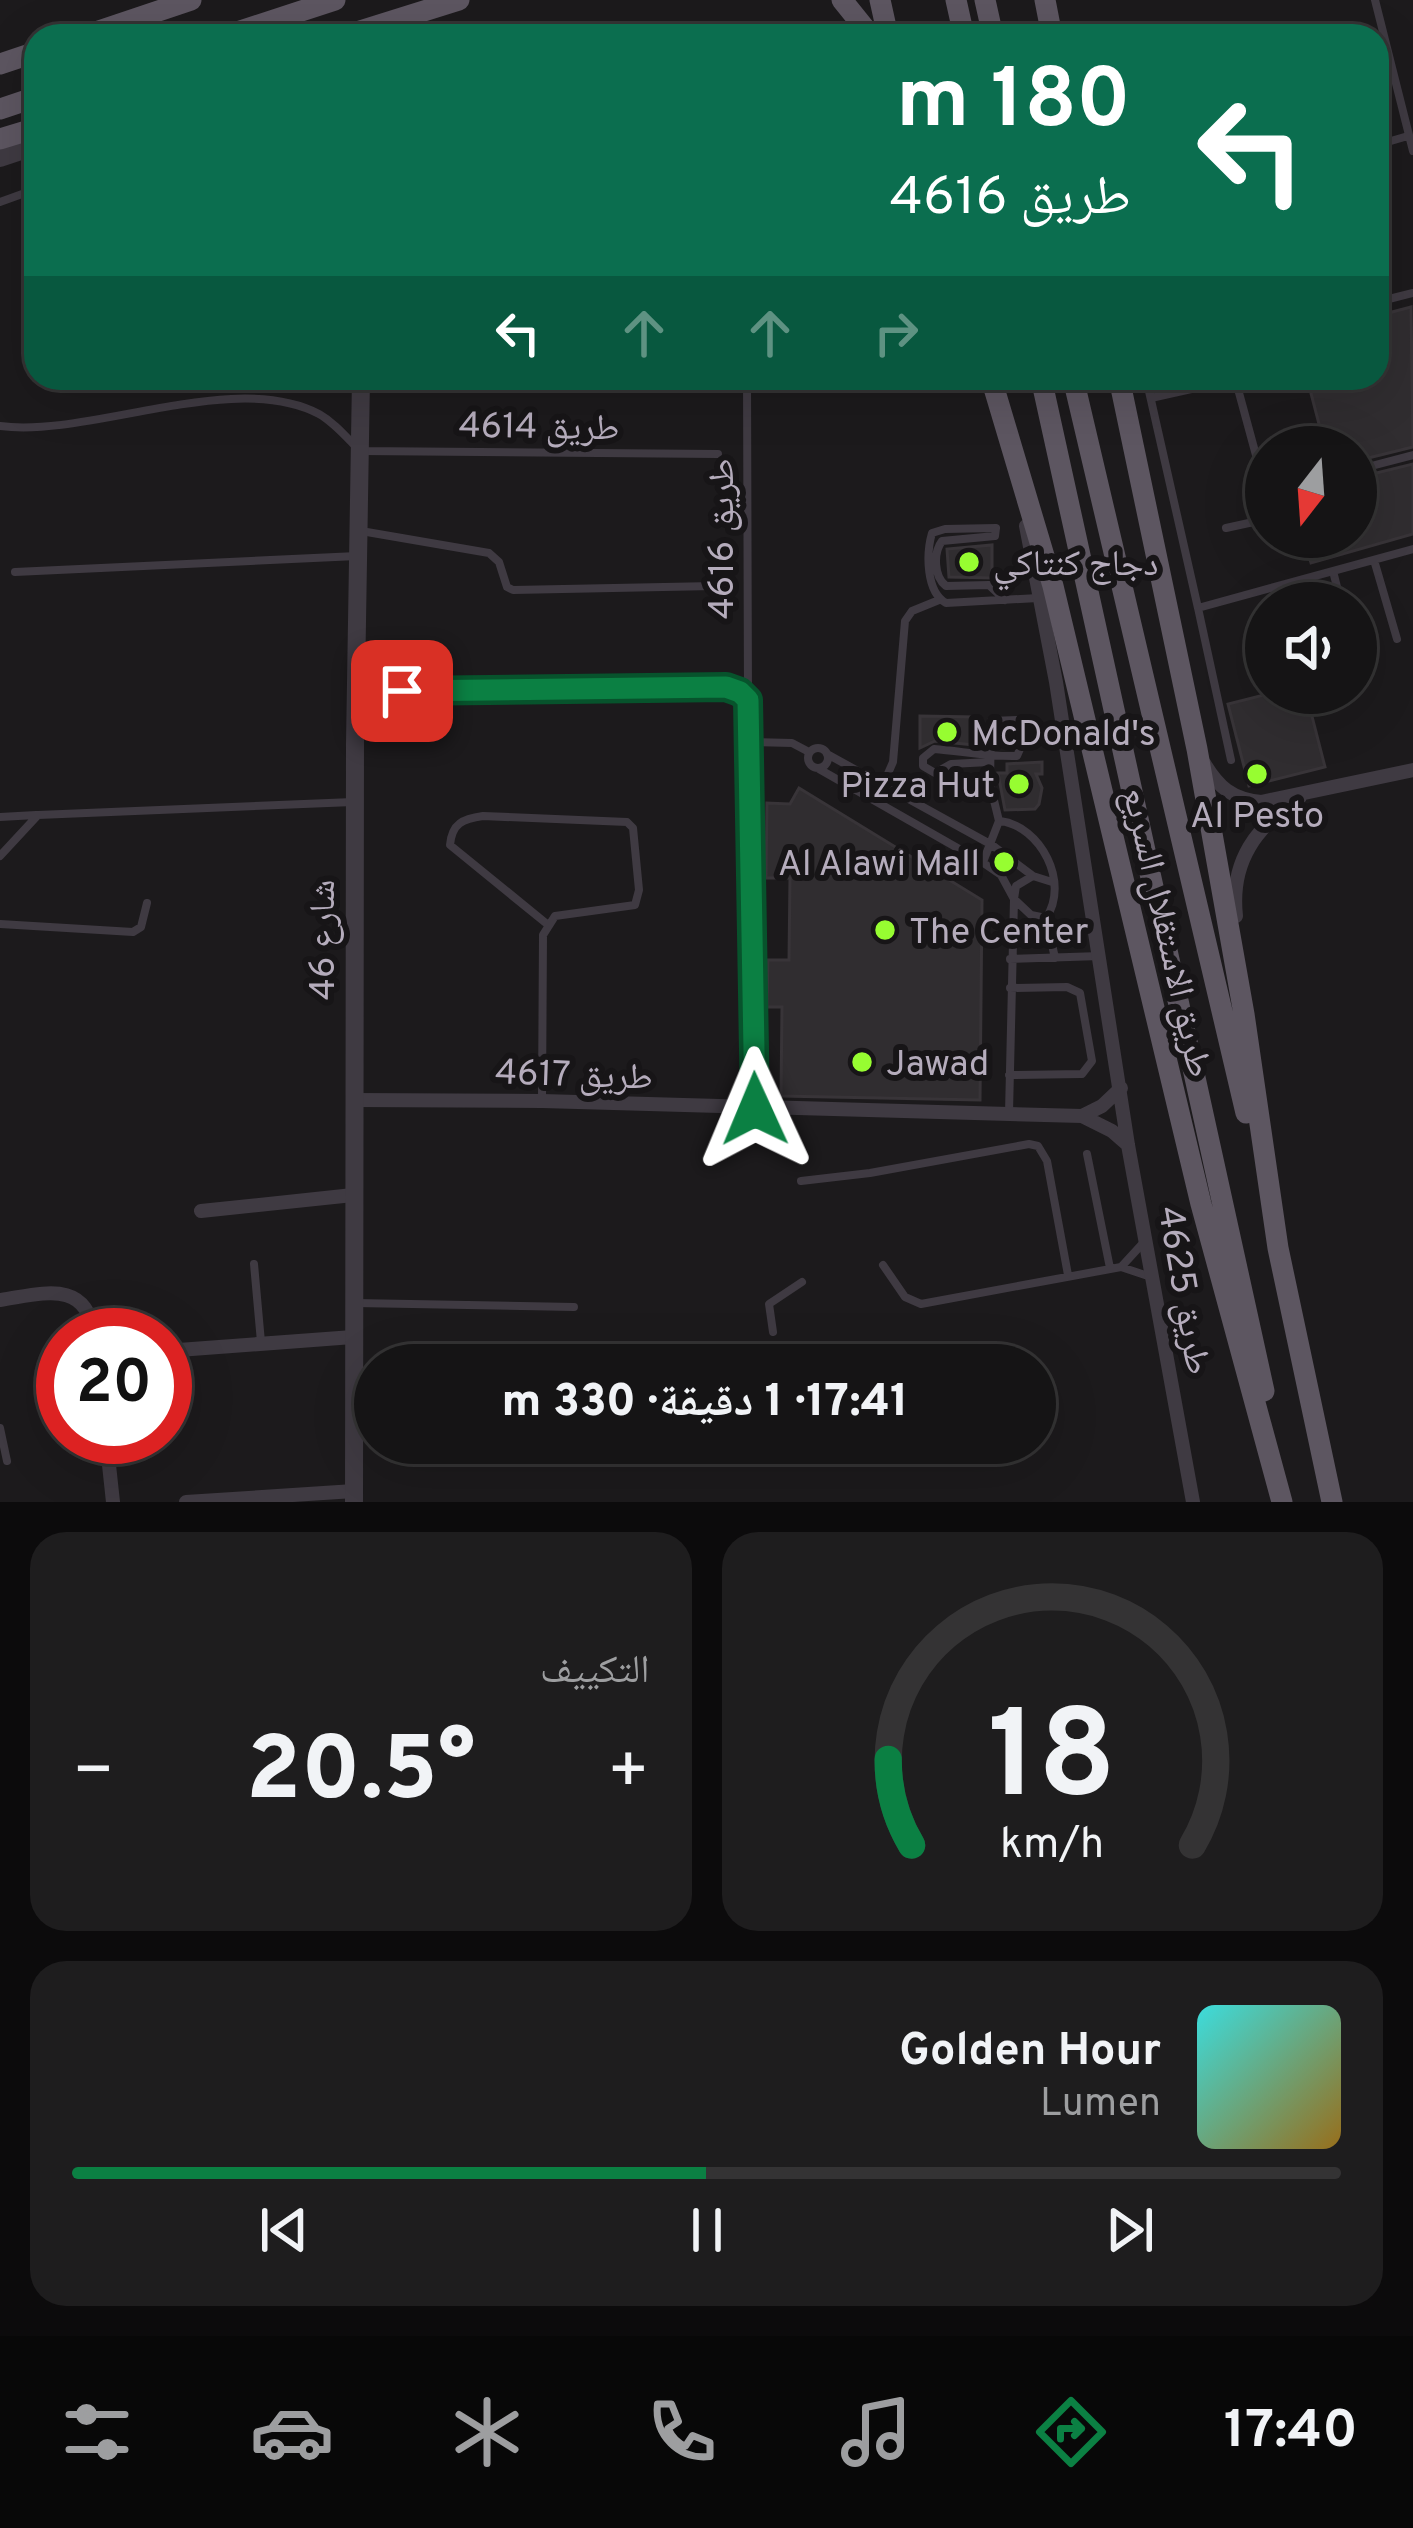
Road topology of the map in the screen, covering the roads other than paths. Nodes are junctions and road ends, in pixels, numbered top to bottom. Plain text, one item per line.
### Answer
1 (191, 0) edge
2 (335, 0) edge
3 (459, 0) edge
4 (842, 0) edge
5 (120, 24) edge
6 (262, 24) edge
7 (394, 24) edge
8 (861, 24) edge
9 (1389, 58) edge
10 (1408, 136) junction
11 (1389, 142) edge
12 (1413, 151) edge
13 (361, 390) edge
14 (747, 390) edge
15 (995, 390) edge
16 (1044, 390) edge
17 (1075, 390) edge
18 (1122, 390) edge
19 (1149, 390) edge
20 (1186, 390) edge
21 (1238, 390) edge
22 (1151, 398) junction
23 (0, 426) edge
24 (1248, 426) edge
25 (360, 451) junction
26 (718, 454) dead end
27 (1413, 455) edge
28 (1377, 464) edge
29 (1022, 482) junction
30 (1245, 523) edge
31 (1226, 528) dead end
32 (360, 531) junction
33 (1413, 549) edge
34 (358, 556) junction
35 (1374, 560) junction
36 (1333, 571) junction
37 (15, 572) dead end
38 (1336, 582) edge
39 (714, 586) dead end
40 (1039, 598) junction
41 (939, 600) junction
42 (1005, 600) junction
43 (1198, 608) junction
44 (1397, 639) dead end
45 (356, 691) junction
46 (748, 700) junction
47 (748, 742) junction
48 (1197, 749) junction
49 (809, 752) junction
50 (827, 754) junction
51 (989, 759) junction
52 (1231, 760) dead end
53 (819, 769) junction
54 (1413, 770) edge
55 (861, 772) junction
56 (884, 785) junction
57 (852, 788) junction
58 (905, 797) junction
59 (1300, 797) junction
60 (355, 802) junction
61 (895, 812) junction
62 (38, 815) junction
63 (0, 818) edge
64 (999, 821) junction
65 (992, 845) junction
66 (0, 856) edge
67 (982, 862) junction
68 (1034, 876) junction
69 (1052, 882) junction
70 (1014, 899) junction
71 (147, 903) dead end
72 (1046, 918) junction
73 (0, 924) edge
74 (547, 924) junction
75 (1012, 935) junction
76 (1102, 956) junction
77 (1055, 958) junction
78 (1010, 959) junction
79 (1010, 988) junction
80 (1244, 1014) junction
81 (1009, 1075) junction
82 (1121, 1088) junction
83 (353, 1100) junction
84 (542, 1101) junction
85 (755, 1109) junction
86 (1009, 1114) junction
87 (1082, 1116) junction
88 (1128, 1145) junction
89 (1087, 1154) dead end
90 (802, 1181) dead end
91 (353, 1195) junction
92 (201, 1211) dead end
93 (1147, 1238) junction
94 (1278, 1248) junction
95 (254, 1264) dead end
96 (883, 1265) dead end
97 (1115, 1268) junction
98 (1068, 1275) junction
99 (1154, 1279) junction
100 (802, 1282) dead end
101 (0, 1300) edge
102 (353, 1303) junction
103 (574, 1306) dead end
104 (86, 1308) edge
105 (773, 1332) dead end
106 (353, 1336) junction
107 (261, 1343) junction
108 (192, 1349) edge
109 (0, 1428) edge
110 (7, 1461) dead end
111 (109, 1464) edge
112 (354, 1497) edge
113 (113, 1502) edge
114 (186, 1502) edge
115 (1193, 1502) edge
116 (1283, 1502) edge
117 (1332, 1502) edge

1 - 5 main road
2 - 6 main road
3 - 7 main road
4 - 8 main road
9 - 10 lane
10 - 11 lane
10 - 12 lane
13 - 25 street, شارع 46
14 - 46 lane, طريق 4616
15 - 29 main road, طريق الاستقلال السريع
16 - 116 main road
17 - 94 main road
18 - 48 main road, طريق الاستقلال السريع
19 - 22 lane
20 - 22 lane
21 - 24 lane
22 - 43 lane
23 - 25 lane
25 - 26 lane, طريق 4614
25 - 32 street, شارع 46
27 - 28 lane
29 - 40 street, طريق 4625
29 - 116 main road, طريق الاستقلال السريع
30 - 31 lane
32 - 34 street, شارع 46
32 - 39 lane
33 - 35 lane
34 - 37 lane
34 - 45 street, شارع 46
35 - 36 lane
35 - 44 lane
36 - 38 lane
36 - 43 lane
40 - 42 lane
40 - 76 street, طريق 4625
41 - 42 lane
41 - 42 lane
41 - 56 lane
43 - 52 lane
45 - 46 lane
45 - 60 street, شارع 46
46 - 47 lane, طريق 4616
47 - 49 lane
47 - 85 lane, طريق 4616
48 - 59 street
48 - 80 main road, طريق الاستقلال السريع
49 - 50 lane
49 - 53 lane
50 - 53 lane
50 - 55 lane
51 - 51 lane
51 - 51 lane
51 - 64 lane
53 - 57 lane
54 - 59 street
55 - 56 lane
55 - 57 lane
56 - 58 lane
57 - 61 lane
58 - 61 lane
58 - 65 lane
59 - 80 street
60 - 62 lane
60 - 83 street, شارع 46
61 - 67 lane
62 - 63 lane
62 - 66 lane
64 - 65 lane
64 - 69 lane
65 - 67 lane
65 - 68 lane
67 - 70 lane
68 - 69 lane
68 - 70 lane
69 - 72 lane
70 - 72 lane
70 - 75 lane
71 - 73 lane
72 - 75 lane
72 - 77 lane
74 - 74 lane
74 - 84 lane
75 - 78 lane
76 - 77 lane
76 - 82 street, طريق 4625
77 - 78 lane
78 - 79 lane
79 - 81 lane
79 - 81 lane
80 - 94 main road, طريق الاستقلال السريع
81 - 86 lane
82 - 87 street
82 - 88 street, طريق 4625
83 - 84 street, طريق 4617
83 - 91 street, شارع 46
84 - 85 street, طريق 4617
85 - 86 street, طريق 4617
86 - 87 street, طريق 4617
87 - 88 street
88 - 93 street, طريق 4625
89 - 97 lane
90 - 98 lane
91 - 92 street
91 - 102 street, شارع 46
93 - 97 lane
93 - 99 street, طريق 4625
94 - 117 main road, طريق الاستقلال السريع
95 - 107 lane
96 - 98 lane
97 - 98 lane
97 - 99 lane
99 - 115 street, طريق 4625
100 - 105 lane
101 - 104 street
102 - 103 lane
102 - 106 street, شارع 46
106 - 107 street
106 - 112 street, شارع 46
107 - 108 street
109 - 110 lane
111 - 113 street
112 - 114 street

